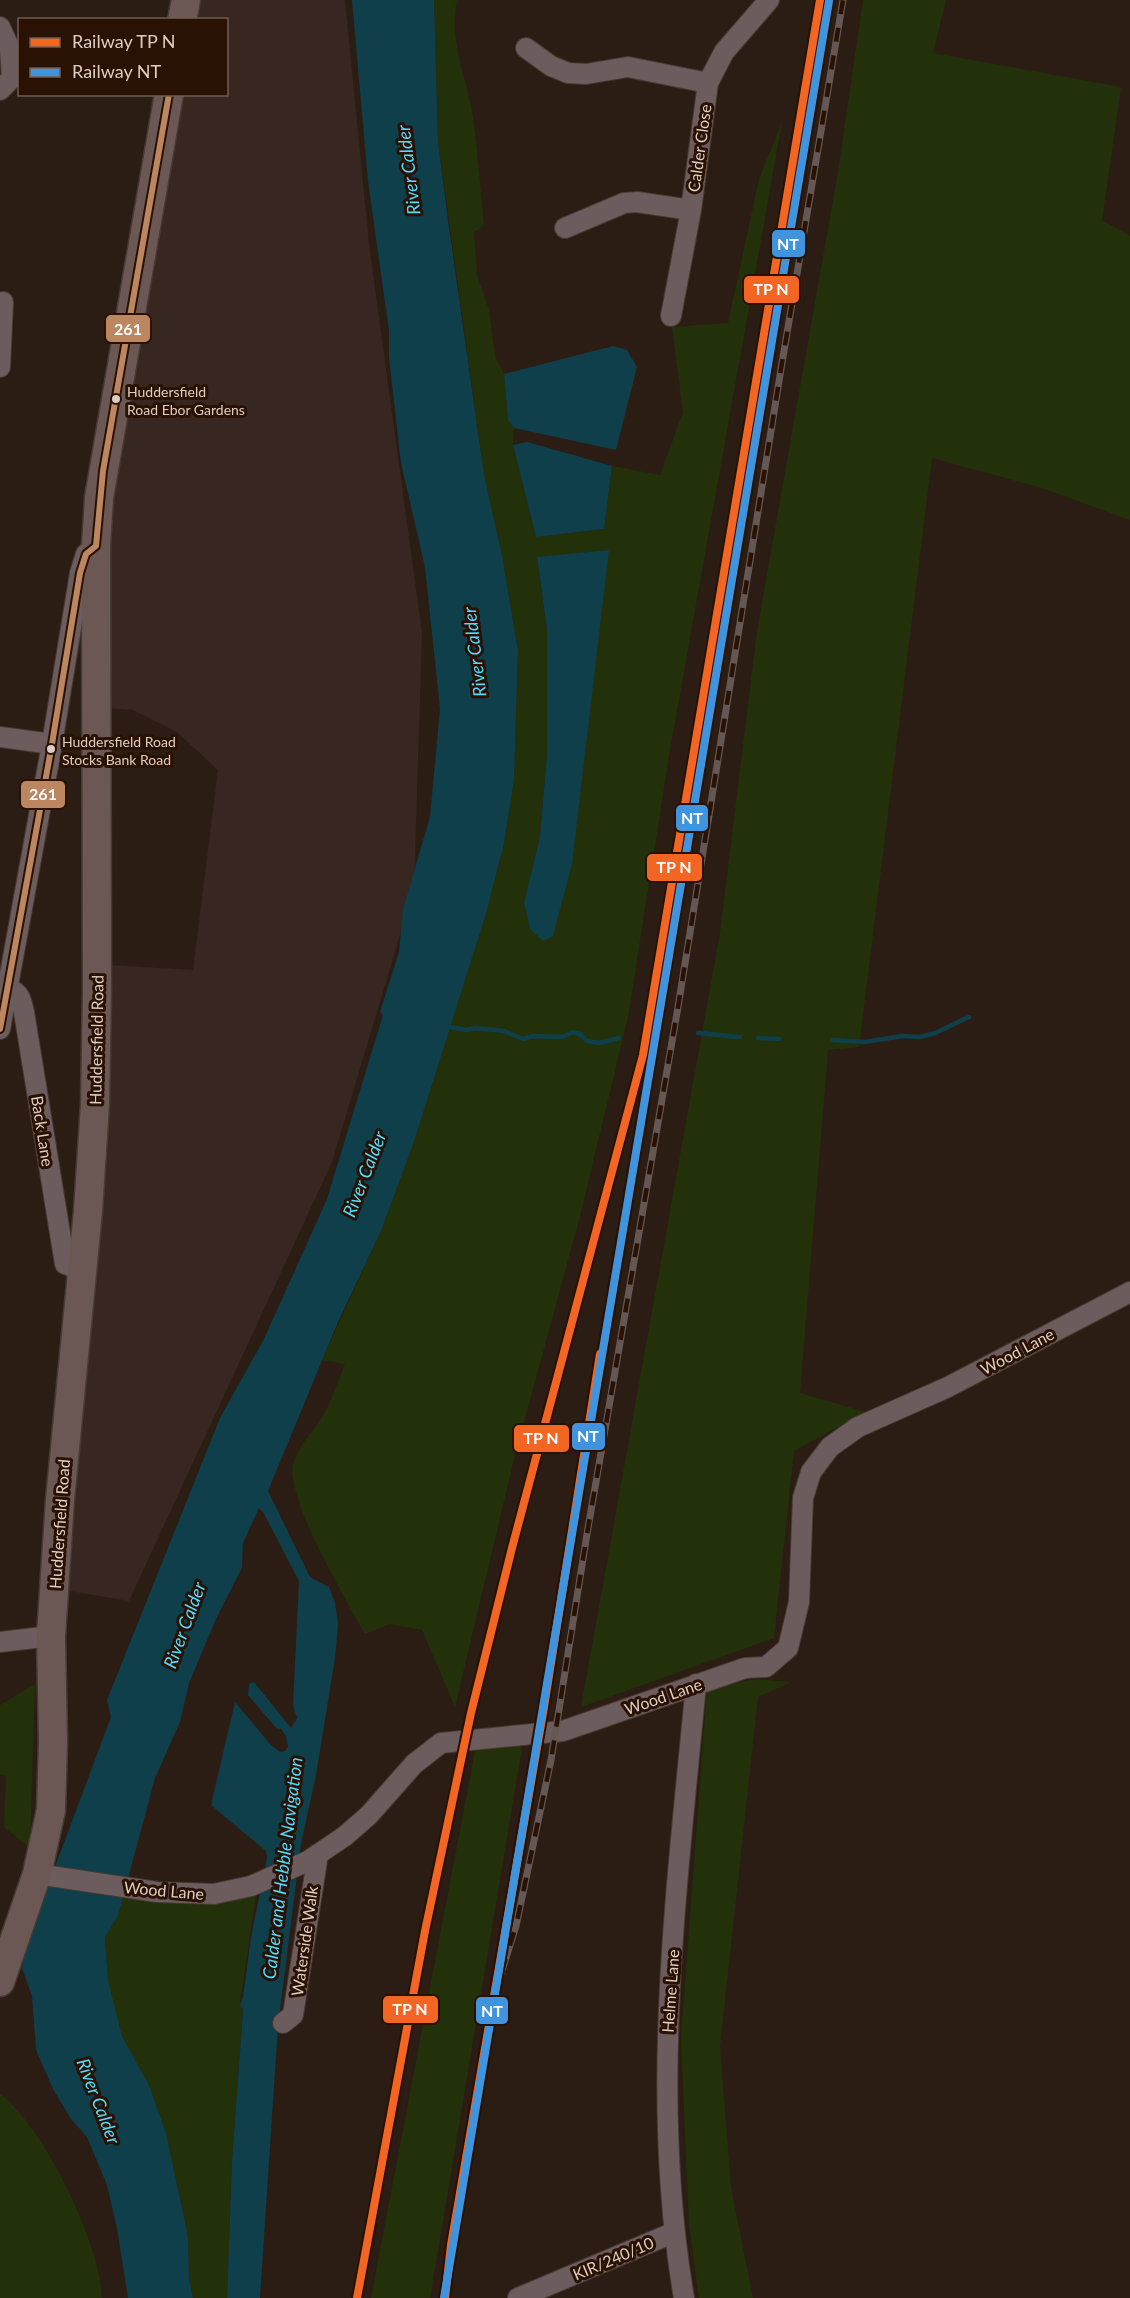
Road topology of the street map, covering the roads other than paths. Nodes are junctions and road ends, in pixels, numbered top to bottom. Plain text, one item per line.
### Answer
1 (186, 0) edge
2 (769, 0) edge
3 (182, 18) edge
4 (0, 27) edge
5 (526, 48) dead end
6 (708, 83) junction
7 (6, 84) edge
8 (169, 96) edge
9 (691, 210) junction
10 (565, 228) dead end
11 (3, 302) dead end
12 (671, 316) dead end
13 (0, 367) edge
14 (96, 546) junction
15 (0, 737) edge
16 (52, 744) junction
17 (8, 988) junction
18 (0, 1029) edge
19 (82, 1270) junction
20 (1130, 1292) edge
21 (51, 1636) junction
22 (0, 1642) edge
23 (696, 1684) junction
24 (313, 1858) junction
25 (44, 1875) junction
26 (2, 1972) edge
27 (283, 2023) dead end
28 (675, 2232) junction
29 (518, 2298) edge
30 (684, 2298) edge

1 - 3 highway
2 - 6 street, Calder Close
4 - 7 street
5 - 6 street
6 - 9 street, Calder Close
8 - 14 highway, Huddersfield Road
9 - 10 street
9 - 12 street, Calder Close
11 - 13 street
14 - 16 street
14 - 19 highway, Huddersfield Road
15 - 16 street
16 - 17 street
17 - 18 street
17 - 19 street, Back Lane
19 - 21 highway, Huddersfield Road
20 - 23 street, Wood Lane
21 - 22 street
21 - 25 highway, Huddersfield Road
23 - 24 street, Wood Lane
23 - 28 street, Helme Lane
24 - 25 street, Wood Lane
24 - 27 street, Waterside Walk
25 - 26 highway, Huddersfield Road
28 - 29 street, KIR/240/10
28 - 30 street, Helme Lane

